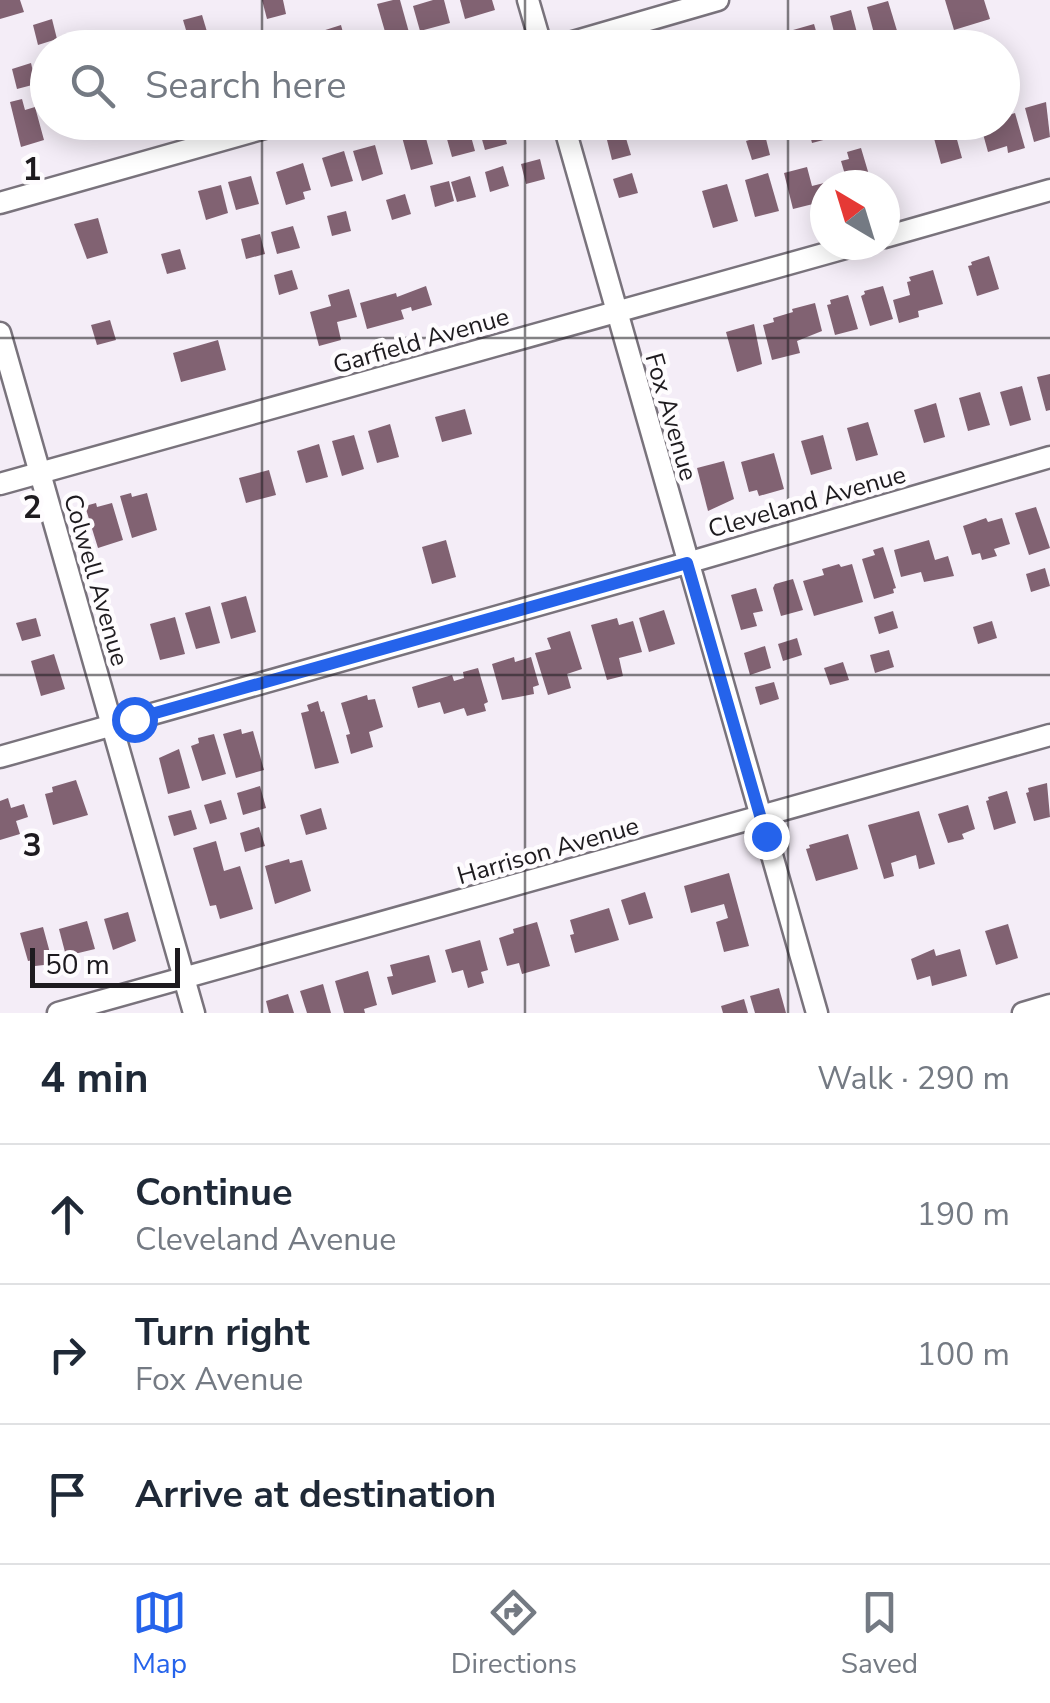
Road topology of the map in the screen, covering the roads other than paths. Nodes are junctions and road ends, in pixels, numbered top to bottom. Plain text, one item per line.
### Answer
1 (528, 0) edge
2 (718, 0) edge
3 (537, 30) edge
4 (614, 30) edge
5 (222, 140) edge
6 (568, 140) edge
7 (1050, 190) edge
8 (0, 203) edge
9 (900, 233) edge
10 (810, 258) edge
11 (616, 312) junction
12 (0, 333) edge
13 (1050, 457) edge
14 (40, 474) junction
15 (0, 484) edge
16 (687, 563) junction
17 (112, 726) junction
18 (1050, 735) edge
19 (0, 756) edge
20 (760, 817) junction
21 (184, 979) junction
22 (1050, 1005) edge
23 (58, 1013) edge
24 (194, 1013) edge
25 (817, 1013) edge
26 (1023, 1013) edge

1 - 3 street
2 - 4 street
5 - 8 street
6 - 11 street, Fox Avenue
7 - 9 street
10 - 11 street, Garfield Avenue
11 - 14 street, Garfield Avenue
11 - 16 street, Fox Avenue
12 - 14 street, Colwell Avenue
13 - 16 street, Cleveland Avenue
14 - 15 street, Garfield Avenue
14 - 17 street, Colwell Avenue
16 - 17 street, Cleveland Avenue
16 - 20 street, Fox Avenue
17 - 19 street, Cleveland Avenue
17 - 21 street, Colwell Avenue
18 - 20 street, Harrison Avenue
20 - 21 street, Harrison Avenue
20 - 25 street, Fox Avenue
21 - 23 street, Harrison Avenue
21 - 24 street, Colwell Avenue
22 - 26 street

